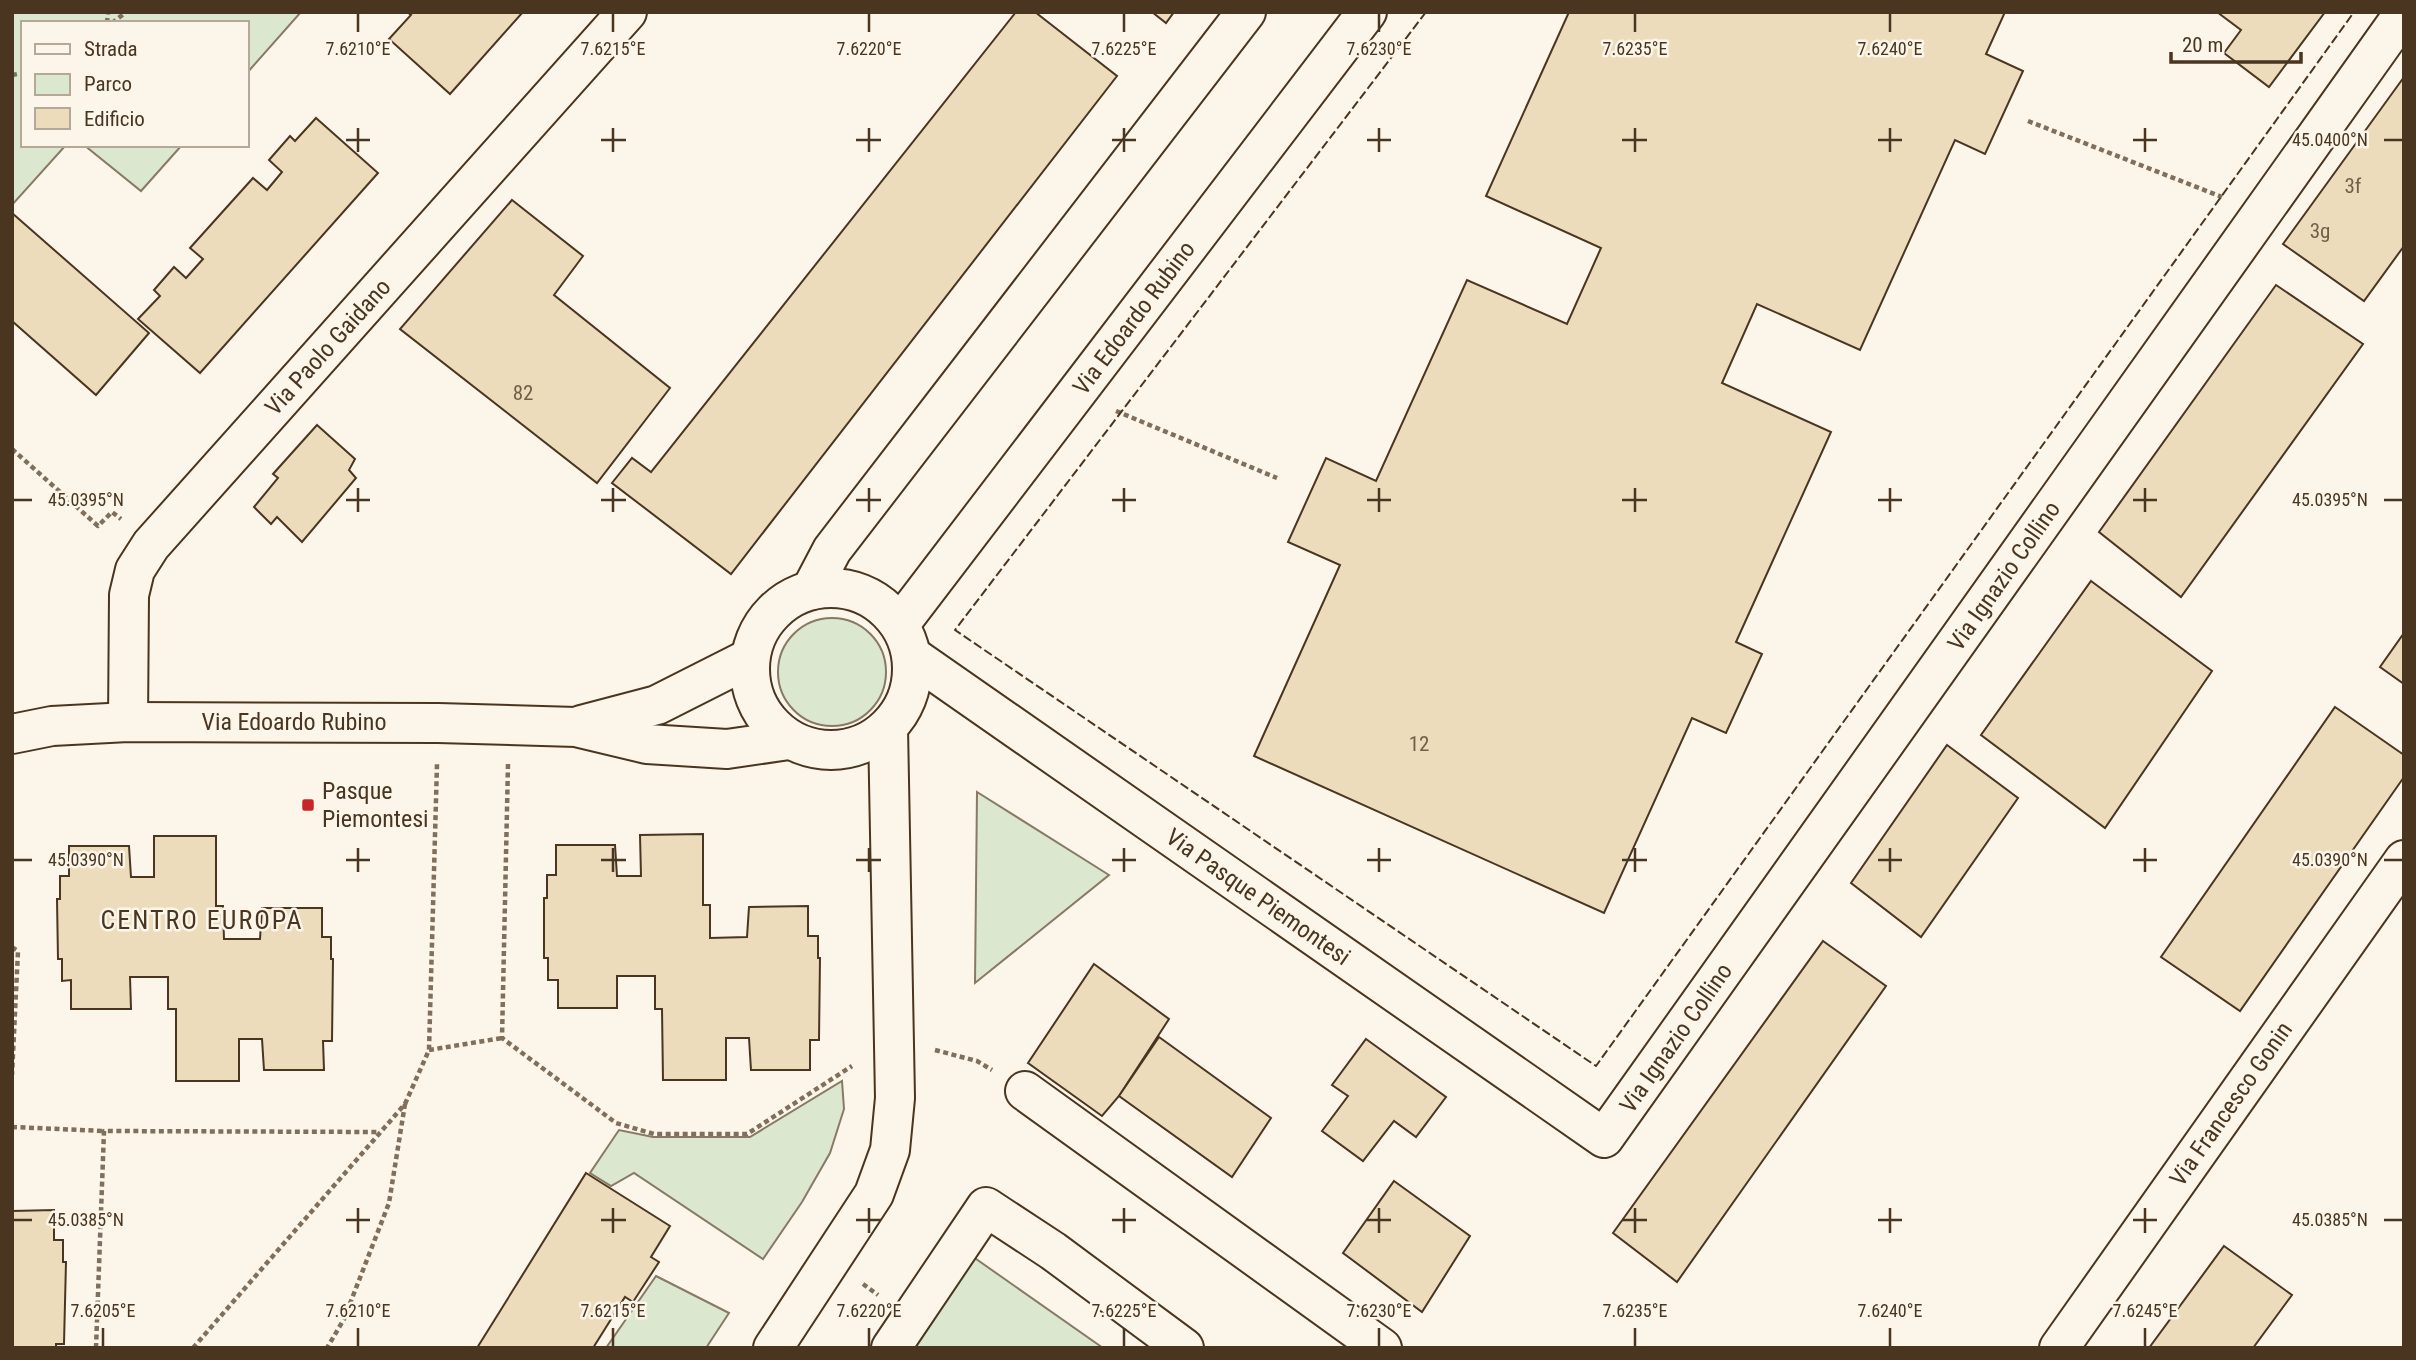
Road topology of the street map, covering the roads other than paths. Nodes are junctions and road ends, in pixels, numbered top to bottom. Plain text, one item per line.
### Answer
1 (627, 12) edge
2 (1246, 12) edge
3 (1367, 12) edge
4 (2404, 13) edge
5 (811, 590) junction
6 (906, 640) junction
7 (750, 658) junction
8 (128, 722) junction
9 (576, 727) junction
10 (888, 728) junction
11 (12, 734) edge
12 (789, 740) junction
13 (2404, 860) edge
14 (1025, 1091) road end
15 (1604, 1138) joint
16 (773, 1348) edge
17 (891, 1348) edge
18 (1184, 1348) edge
19 (1382, 1348) edge
20 (2059, 1348) edge

1 - 8 street, Via Paolo Gaidano
2 - 5 street
3 - 6 street, Via Edoardo Rubino
4 - 15 street, Via Ignazio Collino
5 - 6 street, Via Edoardo Rubino
5 - 7 street, Via Edoardo Rubino
6 - 10 street, Via Edoardo Rubino
6 - 15 street, Via Pasque Piemontesi
7 - 9 street, Via Edoardo Rubino
7 - 12 street, Via Edoardo Rubino
8 - 9 street, Via Edoardo Rubino
8 - 11 street, Via Edoardo Rubino
9 - 12 street, Via Edoardo Rubino
10 - 12 street, Via Edoardo Rubino
10 - 16 street
13 - 20 street, Via Francesco Gonin
14 - 19 street
17 - 18 street

